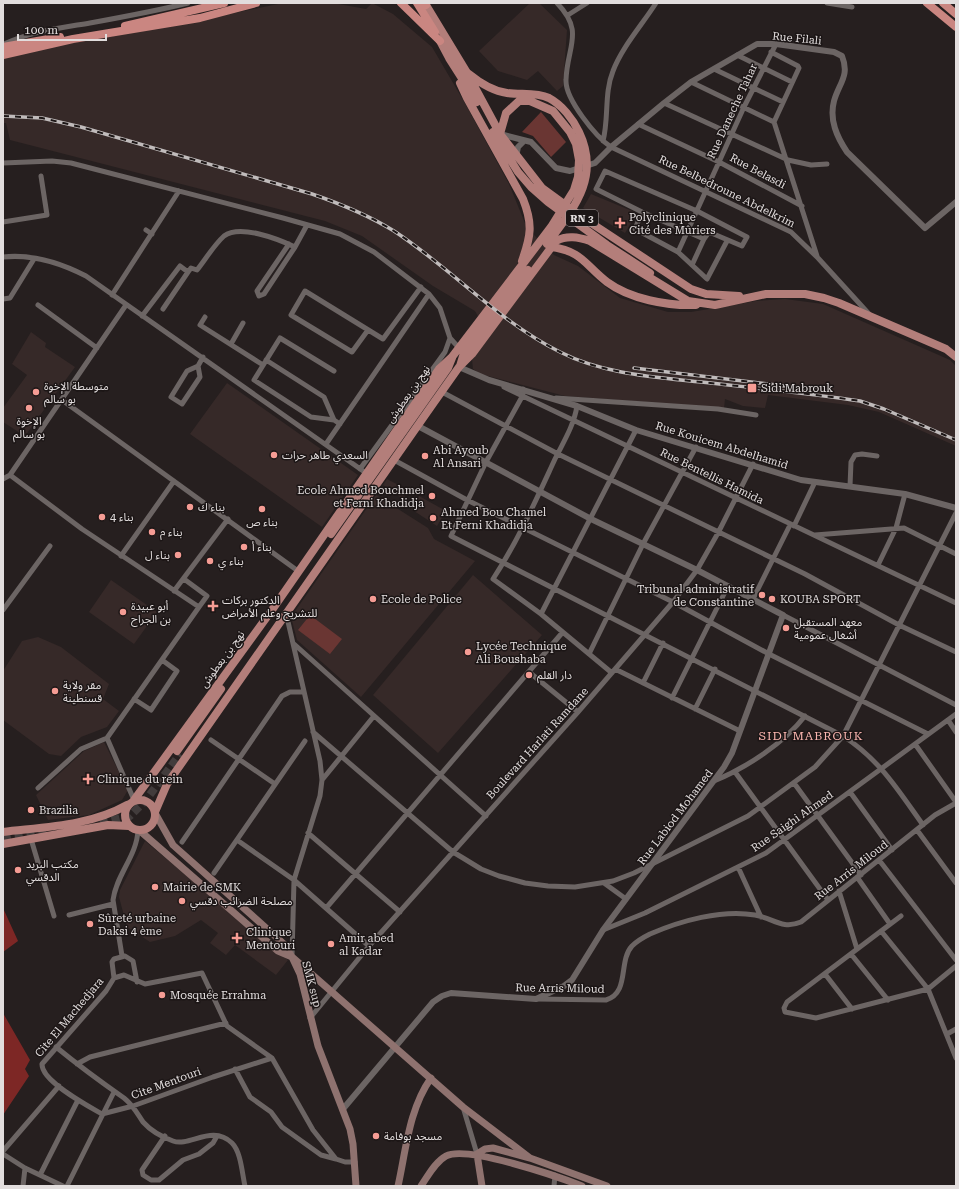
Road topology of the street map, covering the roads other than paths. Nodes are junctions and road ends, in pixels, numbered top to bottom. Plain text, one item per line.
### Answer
1 (188, 3) edge
2 (224, 3) edge
3 (256, 3) edge
4 (401, 3) edge
5 (417, 3) edge
6 (557, 3) edge
7 (587, 3) edge
8 (656, 3) edge
9 (827, 3) edge
10 (927, 3) edge
11 (943, 3) edge
12 (425, 4) edge
13 (852, 7) dead end
14 (956, 14) edge
15 (568, 15) junction
16 (956, 28) edge
17 (440, 41) junction
18 (776, 44) junction
19 (3, 46) edge
20 (771, 52) junction
21 (3, 55) edge
22 (737, 56) junction
23 (453, 65) junction
24 (714, 68) junction
25 (763, 68) junction
26 (466, 71) junction
27 (691, 82) junction
28 (792, 82) junction
29 (753, 89) junction
30 (783, 102) junction
31 (664, 103) junction
32 (744, 107) junction
33 (774, 122) junction
34 (638, 124) junction
35 (500, 134) junction
36 (732, 134) junction
37 (524, 141) junction
38 (603, 141) junction
39 (611, 147) junction
40 (516, 157) junction
41 (788, 160) junction
42 (719, 162) junction
43 (3, 163) edge
44 (827, 164) dead end
45 (42, 176) dead end
46 (179, 191) junction
47 (705, 191) junction
48 (956, 202) edge
49 (802, 206) junction
50 (696, 211) junction
51 (642, 212) junction
52 (3, 222) edge
53 (307, 225) junction
54 (146, 230) dead end
55 (688, 231) junction
56 (152, 234) junction
57 (704, 239) junction
58 (727, 241) junction
59 (289, 244) junction
60 (295, 247) junction
61 (551, 247) junction
62 (678, 252) junction
63 (3, 257) edge
64 (818, 258) junction
65 (34, 259) junction
66 (692, 265) junction
67 (520, 267) junction
68 (188, 272) junction
69 (270, 272) junction
70 (276, 276) junction
71 (421, 287) junction
72 (430, 294) junction
73 (112, 295) junction
74 (750, 297) junction
75 (3, 299) edge
76 (704, 304) junction
77 (38, 305) dead end
78 (126, 305) junction
79 (163, 309) dead end
80 (142, 316) junction
81 (205, 317) dead end
82 (873, 319) junction
83 (243, 323) dead end
84 (368, 330) junction
85 (450, 338) junction
86 (476, 338) junction
87 (231, 344) junction
88 (97, 348) junction
89 (459, 348) junction
90 (203, 357) junction
91 (452, 357) junction
92 (956, 357) edge
93 (265, 362) junction
94 (198, 366) junction
95 (459, 367) junction
96 (334, 371) dead end
97 (523, 392) junction
98 (440, 394) junction
99 (551, 398) junction
100 (62, 400) junction
101 (577, 406) junction
102 (756, 415) dead end
103 (334, 420) junction
104 (575, 420) junction
105 (340, 424) junction
106 (506, 426) junction
107 (417, 427) junction
108 (636, 430) junction
109 (326, 444) junction
110 (628, 446) junction
111 (696, 448) junction
112 (558, 454) junction
113 (878, 456) dead end
114 (394, 460) junction
115 (486, 462) junction
116 (753, 464) junction
117 (363, 471) junction
118 (682, 473) junction
119 (10, 475) junction
120 (3, 479) edge
121 (610, 480) junction
122 (174, 481) junction
123 (815, 482) junction
124 (850, 486) junction
125 (540, 491) junction
126 (905, 494) junction
127 (737, 499) junction
128 (467, 500) junction
129 (662, 507) junction
130 (956, 508) edge
131 (956, 513) edge
132 (228, 519) junction
133 (591, 519) junction
134 (792, 525) junction
135 (522, 528) junction
136 (896, 528) junction
137 (718, 533) junction
138 (815, 535) junction
139 (643, 544) junction
140 (50, 546) dead end
141 (939, 546) junction
142 (573, 553) junction
143 (956, 554) edge
144 (121, 556) junction
145 (773, 560) junction
146 (503, 563) junction
147 (878, 565) junction
148 (697, 570) junction
149 (298, 571) junction
150 (184, 579) junction
151 (626, 580) junction
152 (919, 584) junction
153 (728, 586) junction
154 (555, 590) junction
155 (174, 591) junction
156 (753, 599) junction
157 (673, 602) junction
158 (956, 603) edge
159 (199, 607) junction
160 (3, 610) edge
161 (286, 614) junction
162 (542, 614) junction
163 (783, 615) junction
164 (609, 616) junction
165 (708, 621) junction
166 (899, 625) junction
167 (562, 633) junction
168 (646, 634) junction
169 (663, 643) junction
170 (294, 644) junction
171 (956, 652) edge
172 (589, 654) junction
173 (769, 654) junction
174 (691, 657) junction
175 (162, 660) junction
176 (879, 665) junction
177 (715, 669) junction
178 (614, 671) junction
179 (529, 672) junction
180 (643, 683) junction
181 (755, 690) junction
182 (304, 692) junction
183 (672, 698) junction
184 (134, 699) junction
185 (860, 700) junction
186 (956, 705) edge
187 (695, 709) junction
188 (578, 712) junction
189 (956, 714) edge
190 (374, 716) junction
191 (805, 716) junction
192 (948, 720) junction
193 (740, 731) junction
194 (313, 732) junction
195 (956, 732) edge
196 (928, 734) junction
197 (843, 736) junction
198 (107, 738) junction
199 (211, 740) dead end
200 (305, 741) dead end
201 (915, 744) junction
202 (342, 756) junction
203 (238, 759) junction
204 (882, 768) junction
205 (735, 772) junction
206 (440, 774) junction
207 (322, 780) junction
208 (714, 781) junction
209 (794, 783) junction
210 (275, 784) junction
211 (38, 788) dead end
212 (850, 792) junction
213 (134, 800) junction
214 (955, 804) edge
215 (127, 805) junction
216 (760, 808) junction
217 (155, 812) junction
218 (408, 812) junction
219 (486, 816) junction
220 (817, 816) junction
221 (923, 825) junction
222 (129, 826) junction
223 (138, 830) junction
224 (917, 830) junction
225 (3, 832) edge
226 (308, 833) junction
227 (31, 839) junction
228 (237, 840) junction
229 (784, 840) junction
230 (182, 842) dead end
231 (5, 846) edge
232 (892, 850) junction
233 (453, 852) junction
234 (878, 860) junction
235 (653, 863) junction
236 (738, 867) junction
237 (214, 872) dead end
238 (356, 873) junction
239 (859, 876) junction
240 (294, 880) junction
241 (604, 883) junction
242 (956, 883) edge
243 (839, 892) junction
244 (626, 899) junction
245 (828, 900) junction
246 (113, 904) junction
247 (327, 907) junction
248 (400, 912) junction
249 (69, 915) dead end
250 (54, 916) dead end
251 (900, 916) dead end
252 (761, 917) junction
253 (890, 924) junction
254 (603, 930) junction
255 (881, 931) junction
256 (369, 946) junction
257 (857, 949) junction
258 (850, 954) junction
259 (122, 956) junction
260 (292, 957) junction
261 (956, 960) edge
262 (956, 966) edge
263 (825, 974) junction
264 (114, 978) junction
265 (137, 982) junction
266 (928, 989) junction
267 (331, 992) junction
268 (536, 999) junction
269 (888, 1000) junction
270 (852, 1009) junction
271 (310, 1018) junction
272 (226, 1023) junction
273 (956, 1029) edge
274 (946, 1034) junction
275 (56, 1047) junction
276 (396, 1047) junction
277 (272, 1058) junction
278 (956, 1058) edge
279 (77, 1064) junction
280 (236, 1069) junction
281 (431, 1078) junction
282 (59, 1086) junction
283 (114, 1092) junction
284 (78, 1100) junction
285 (133, 1106) junction
286 (463, 1107) junction
287 (343, 1108) junction
288 (102, 1114) junction
289 (165, 1136) junction
290 (217, 1136) junction
291 (3, 1151) edge
292 (3, 1154) edge
293 (477, 1154) junction
294 (530, 1158) junction
295 (336, 1159) junction
296 (345, 1162) junction
297 (355, 1162) junction
298 (26, 1168) junction
299 (356, 1174) junction
300 (40, 1175) junction
301 (555, 1176) junction
302 (23, 1186) edge
303 (63, 1186) edge
304 (67, 1186) edge
305 (245, 1186) edge
306 (356, 1186) edge
307 (398, 1186) edge
308 (421, 1186) edge
309 (482, 1186) edge
310 (554, 1186) edge
311 (582, 1186) edge
312 (607, 1186) edge

1 - 19 street
2 - 19 highway
3 - 21 highway
4 - 17 highway, RN 3
5 - 17 highway, RN 3
6 - 15 street
7 - 15 street
8 - 38 street
9 - 13 street
10 - 16 highway
11 - 14 highway
12 - 26 main road, RN 3
15 - 38 street, Rue Belbedroune Abdelkrim
17 - 23 main road, RN 3
18 - 20 street, Rue Daneche Tahar
18 - 22 street, Rue Filali
18 - 48 street, Rue Filali
20 - 25 street, Rue Daneche Tahar
20 - 28 street
22 - 24 street, Rue Filali
22 - 25 street
23 - 67 main road, RN 3
23 - 74 main road, RN 3
24 - 27 street, Rue Filali
24 - 29 street
25 - 28 street
25 - 29 street, Rue Daneche Tahar
26 - 35 main road, RN 3
26 - 86 main road
27 - 31 street, Rue Filali
27 - 32 street
28 - 30 street
29 - 30 street
29 - 32 street, Rue Daneche Tahar
30 - 33 street
31 - 34 street, Rue Filali
31 - 36 street
32 - 33 street
32 - 36 street, Rue Daneche Tahar
33 - 41 street
34 - 39 street, Rue Filali
34 - 42 street, Rue Belasdi
35 - 37 street, Rue Filali
35 - 40 main road, RN 3
35 - 67 main road
36 - 41 street
36 - 42 street, Rue Daneche Tahar
37 - 39 street, Rue Filali
37 - 40 street
38 - 39 street, Rue Belbedroune Abdelkrim
39 - 47 street, Rue Belbedroune Abdelkrim
40 - 74 main road, RN 3
41 - 44 street
41 - 49 street
42 - 47 street, Rue Daneche Tahar
42 - 49 street, Rue Belasdi
43 - 46 street
45 - 52 street
46 - 53 street
46 - 56 street
47 - 50 street, Rue Daneche Tahar
47 - 64 street, Rue Belbedroune Abdelkrim
49 - 64 street
50 - 51 street
50 - 55 street, Rue Daneche Tahar
50 - 58 street
51 - 55 street
51 - 62 street
53 - 60 street
53 - 71 street
54 - 56 street
55 - 57 street
55 - 62 street, Rue Daneche Tahar
56 - 73 street
57 - 58 street
57 - 66 street
58 - 66 street
59 - 60 street
59 - 68 street
59 - 69 street
60 - 70 street
61 - 76 main road
61 - 76 main road
61 - 86 main road
62 - 66 street
63 - 65 street
64 - 82 street, Rue Belbedroune Abdelkrim
65 - 73 street
65 - 75 street
67 - 86 main road
68 - 79 street
68 - 80 street
69 - 70 street
69 - 70 street
71 - 72 street
71 - 84 street
72 - 85 street
72 - 105 street
73 - 78 street
74 - 76 main road
74 - 82 main road, RN 3
77 - 88 street
78 - 80 street
78 - 88 street
80 - 90 street
81 - 87 street
82 - 92 main road, RN 3
83 - 87 street
84 - 84 street
85 - 89 street
85 - 117 street
86 - 89 main road
86 - 95 main road
87 - 93 street
88 - 100 street
89 - 91 main road
90 - 94 street
90 - 109 street
91 - 98 main road, نهج بن بعطوش
91 - 117 main road, نهج بن بعطوش
93 - 96 street
93 - 103 street
93 - 103 street
94 - 94 street
95 - 97 street, Rue Kouicem Abdelhamid
95 - 98 main road
97 - 99 street, Rue Kouicem Abdelhamid
97 - 104 street, Rue Bentellis Hamida
97 - 106 street
98 - 106 street
98 - 107 main road
99 - 101 street, Rue Kouicem Abdelhamid
99 - 102 street
100 - 119 street
100 - 122 street
101 - 104 street
101 - 108 street, Rue Kouicem Abdelhamid
103 - 105 street
104 - 110 street, Rue Bentellis Hamida
104 - 112 street
105 - 109 street
106 - 112 street
106 - 115 street
107 - 114 main road
107 - 115 street
108 - 110 street
108 - 111 street, Rue Kouicem Abdelhamid
109 - 117 street
110 - 118 street, Rue Bentellis Hamida
110 - 121 street
111 - 116 street, Rue Kouicem Abdelhamid
111 - 118 street
112 - 121 street
112 - 125 street
113 - 124 street
114 - 128 street
114 - 161 main road
115 - 125 street
115 - 128 street
116 - 123 street, Rue Kouicem Abdelhamid
116 - 127 street, Boulevard Harlati Ramdane
117 - 149 main road, نهج بن بعطوش
118 - 127 street, Rue Bentellis Hamida
118 - 129 street
119 - 120 street
119 - 144 street
121 - 129 street
121 - 133 street
122 - 132 street
122 - 144 street
123 - 124 street, Rue Kouicem Abdelhamid
123 - 134 street
124 - 126 street, Rue Kouicem Abdelhamid
125 - 133 street
125 - 135 street
126 - 130 street, Rue Kouicem Abdelhamid
126 - 136 street
127 - 134 street, Rue Bentellis Hamida
127 - 137 street, Boulevard Harlati Ramdane
128 - 135 street
128 - 146 street
129 - 137 street
129 - 139 street
131 - 141 street
132 - 149 street
132 - 150 street
133 - 139 street
133 - 142 street
134 - 138 street, Rue Bentellis Hamida
134 - 145 street
135 - 142 street
135 - 146 street
136 - 138 street
136 - 141 street
136 - 147 street
137 - 145 street
137 - 148 street, Boulevard Harlati Ramdane
138 - 147 street, Rue Bentellis Hamida
139 - 148 street
139 - 151 street
140 - 160 street
141 - 143 street
141 - 152 street
142 - 151 street
142 - 154 street
144 - 155 street
145 - 156 street
145 - 166 street
146 - 154 street
146 - 162 street
147 - 152 street, Rue Bentellis Hamida
148 - 153 street
148 - 157 street, Boulevard Harlati Ramdane
149 - 213 main road, نهج بن بعطوش
150 - 155 street
150 - 159 street
151 - 157 street
151 - 164 street
152 - 158 street, Rue Bentellis Hamida
152 - 166 street
153 - 156 street
153 - 165 street
154 - 162 street
154 - 164 street
155 - 159 street
156 - 163 street
157 - 165 street
157 - 168 street, Boulevard Harlati Ramdane
159 - 175 street
161 - 170 street
161 - 217 main road
162 - 167 street
163 - 173 street, Rue Labiod Mohamed
163 - 176 street
164 - 168 street
164 - 172 street
165 - 173 street
165 - 174 street
166 - 171 street
166 - 176 street
167 - 172 street
167 - 179 street
168 - 169 street
168 - 178 street, Boulevard Harlati Ramdane
169 - 174 street
169 - 180 street
170 - 182 street
170 - 190 street
172 - 178 street
173 - 181 street, Rue Labiod Mohamed
173 - 185 street
174 - 177 street
174 - 183 street
175 - 184 street
175 - 184 street
176 - 185 street
176 - 186 street
177 - 181 street
177 - 187 street
178 - 180 street
178 - 188 street, Boulevard Harlati Ramdane
179 - 188 street
179 - 206 street
180 - 183 street
181 - 191 street
181 - 193 street, Rue Labiod Mohamed
182 - 194 street
182 - 203 street
183 - 187 street
184 - 198 street
185 - 196 street
185 - 197 street
187 - 193 street
188 - 219 street, Boulevard Harlati Ramdane
189 - 192 street, Rue Saighi Ahmed
190 - 202 street
190 - 206 street
191 - 197 street
191 - 205 street
192 - 195 street
192 - 196 street, Rue Saighi Ahmed
193 - 208 street, Rue Labiod Mohamed
194 - 202 street
194 - 207 street
196 - 201 street, Rue Saighi Ahmed
197 - 204 street
197 - 209 street
198 - 211 street
198 - 213 street
199 - 203 street
200 - 210 street
201 - 204 street, Rue Saighi Ahmed
201 - 214 street
202 - 207 street
202 - 218 street
203 - 210 street
203 - 230 street
204 - 212 street, Rue Saighi Ahmed
204 - 221 street
205 - 208 street
205 - 216 street
206 - 218 street
206 - 219 street
207 - 226 street
208 - 235 street, Rue Labiod Mohamed
209 - 216 street
209 - 220 street
210 - 228 street
212 - 220 street, Rue Saighi Ahmed
212 - 232 street
213 - 215 main road
213 - 217 main road
214 - 221 street, Rue Arris Miloud
215 - 222 main road
215 - 225 main road
216 - 229 street
216 - 235 street
217 - 223 main road
217 - 260 main road
218 - 233 street
218 - 238 street
219 - 233 street, Boulevard Harlati Ramdane
220 - 229 street, Rue Saighi Ahmed
220 - 239 street
221 - 224 street, Rue Arris Miloud
222 - 223 main road
222 - 227 main road
223 - 246 street
223 - 260 main road, SMK sup
224 - 232 street, Rue Arris Miloud
224 - 242 street
226 - 238 street
226 - 240 street
227 - 231 main road
227 - 250 street
228 - 237 street
228 - 240 street
229 - 236 street, Rue Saighi Ahmed
229 - 245 street
232 - 234 street, Rue Arris Miloud
233 - 241 street
233 - 248 street, Boulevard Harlati Ramdane
234 - 239 street, Rue Arris Miloud
234 - 261 street
235 - 241 street
235 - 244 street, Rue Labiod Mohamed
236 - 252 street
236 - 254 street, Rue Saighi Ahmed
238 - 247 street
238 - 248 street
239 - 243 street, Rue Arris Miloud
239 - 253 street
240 - 247 street
240 - 260 street
241 - 244 street
243 - 245 street, Rue Arris Miloud
243 - 257 street
244 - 254 street, Rue Labiod Mohamed
245 - 252 street, Rue Arris Miloud
246 - 249 street
246 - 259 street
247 - 256 street
248 - 256 street, Boulevard Harlati Ramdane
251 - 253 street
252 - 268 street, Rue Arris Miloud
253 - 255 street
254 - 268 street, Rue Labiod Mohamed
255 - 257 street
255 - 266 street
256 - 267 street, Boulevard Harlati Ramdane
257 - 258 street
258 - 263 street
258 - 269 street
259 - 264 street
259 - 265 street
260 - 267 main road
260 - 271 main road, SMK sup
262 - 266 street
263 - 270 street
263 - 270 street
264 - 265 street
264 - 275 street, Cite El Machedjara
265 - 272 street
266 - 269 street
266 - 274 street
267 - 271 street, Boulevard Harlati Ramdane
267 - 276 main road
268 - 276 street, Rue Arris Miloud
269 - 270 street
271 - 287 main road, SMK sup
272 - 277 street
272 - 279 street
273 - 274 street
274 - 278 street
275 - 279 street
275 - 282 street, Cite El Machedjara
276 - 281 main road
276 - 287 street, Rue Arris Miloud
277 - 280 street, Cite Mentouri
277 - 295 street
279 - 283 street
280 - 285 street, Cite Mentouri
280 - 295 street
281 - 286 main road
281 - 307 main road
282 - 284 street, Cite El Machedjara
282 - 291 street
283 - 285 street
283 - 288 street
284 - 288 street, Cite El Machedjara
284 - 300 street
285 - 288 street, Cite Mentouri
285 - 289 street
286 - 293 street
286 - 294 main road
287 - 297 main road, SMK sup
288 - 304 street
289 - 290 street
289 - 290 street
290 - 305 street
292 - 298 street
293 - 294 main road
293 - 301 main road
293 - 308 main road
293 - 309 main road
294 - 312 main road
295 - 296 street
296 - 297 street
296 - 299 street
297 - 299 main road, SMK sup
298 - 300 street
298 - 302 street
299 - 306 main road, SMK sup
300 - 303 street
301 - 310 street
301 - 311 main road

